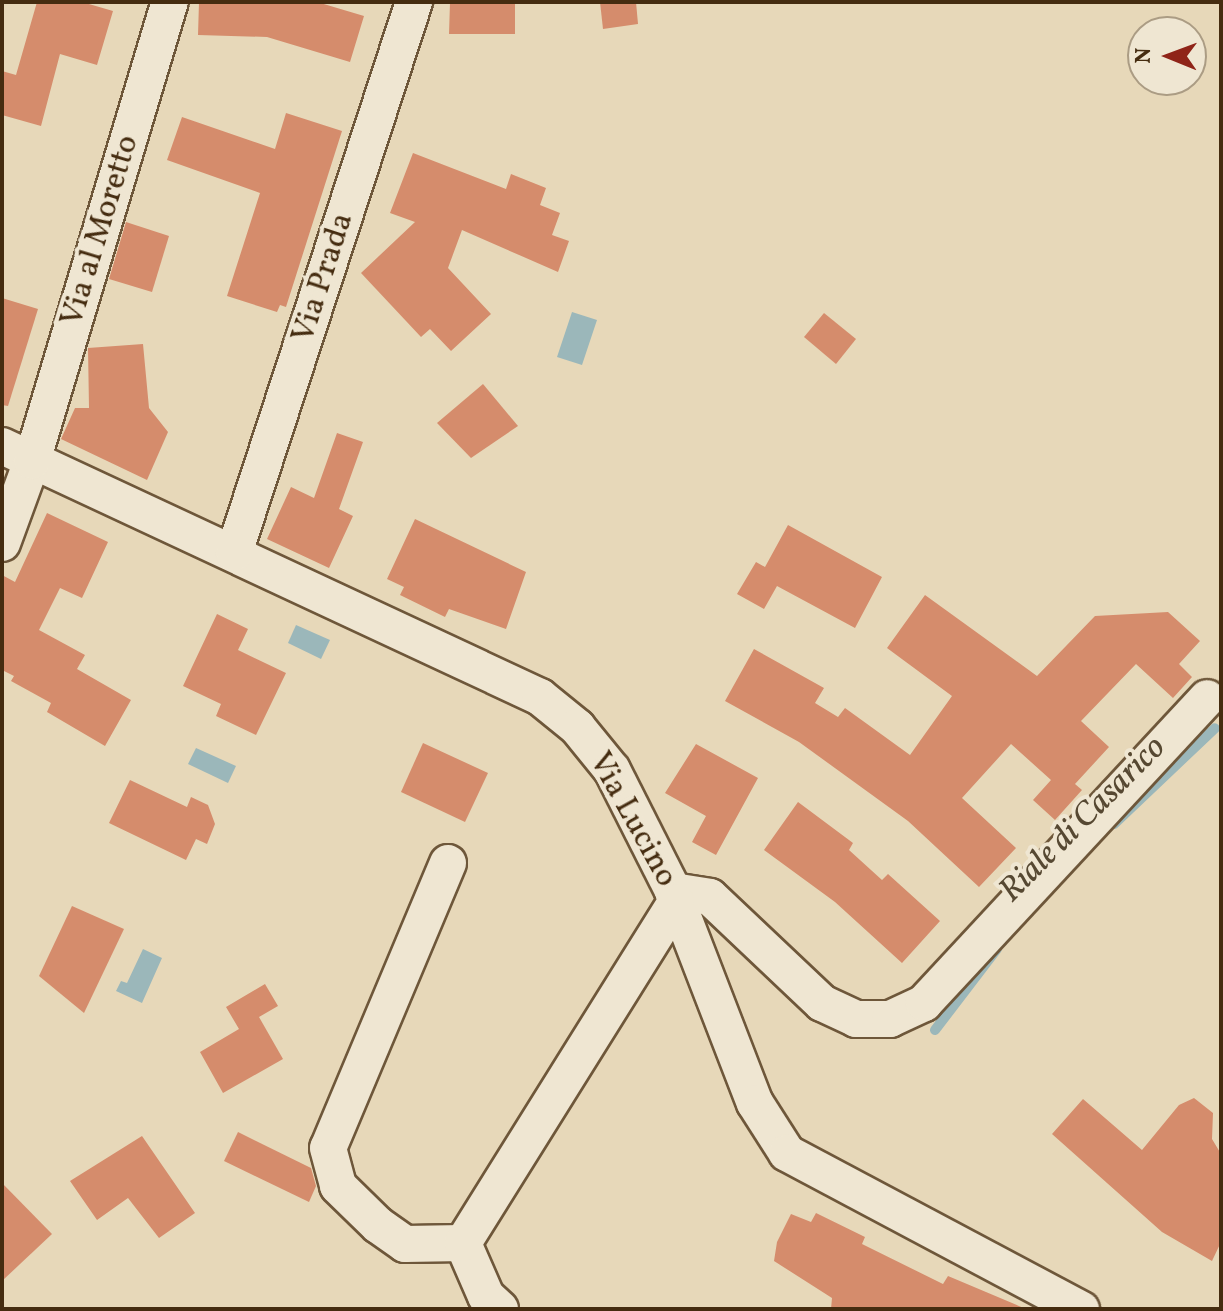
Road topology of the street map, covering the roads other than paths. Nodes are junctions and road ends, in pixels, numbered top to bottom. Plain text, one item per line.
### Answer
1 (170, 2) edge
2 (414, 2) edge
3 (17, 453) edge
4 (2, 543) edge
5 (234, 553) junction
6 (1207, 698) dead end
7 (448, 863) dead end
8 (674, 897) junction
9 (463, 1243) junction
10 (500, 1309) edge
11 (1081, 1309) edge

1 - 3 street, Via al Moretto
2 - 5 street, Via Prada
3 - 4 street, Via al Moretto
3 - 5 street, Via Lucino
5 - 8 street, Via Lucino
6 - 8 street
7 - 9 street
8 - 9 street
8 - 11 street, Via Lucino
9 - 10 street

